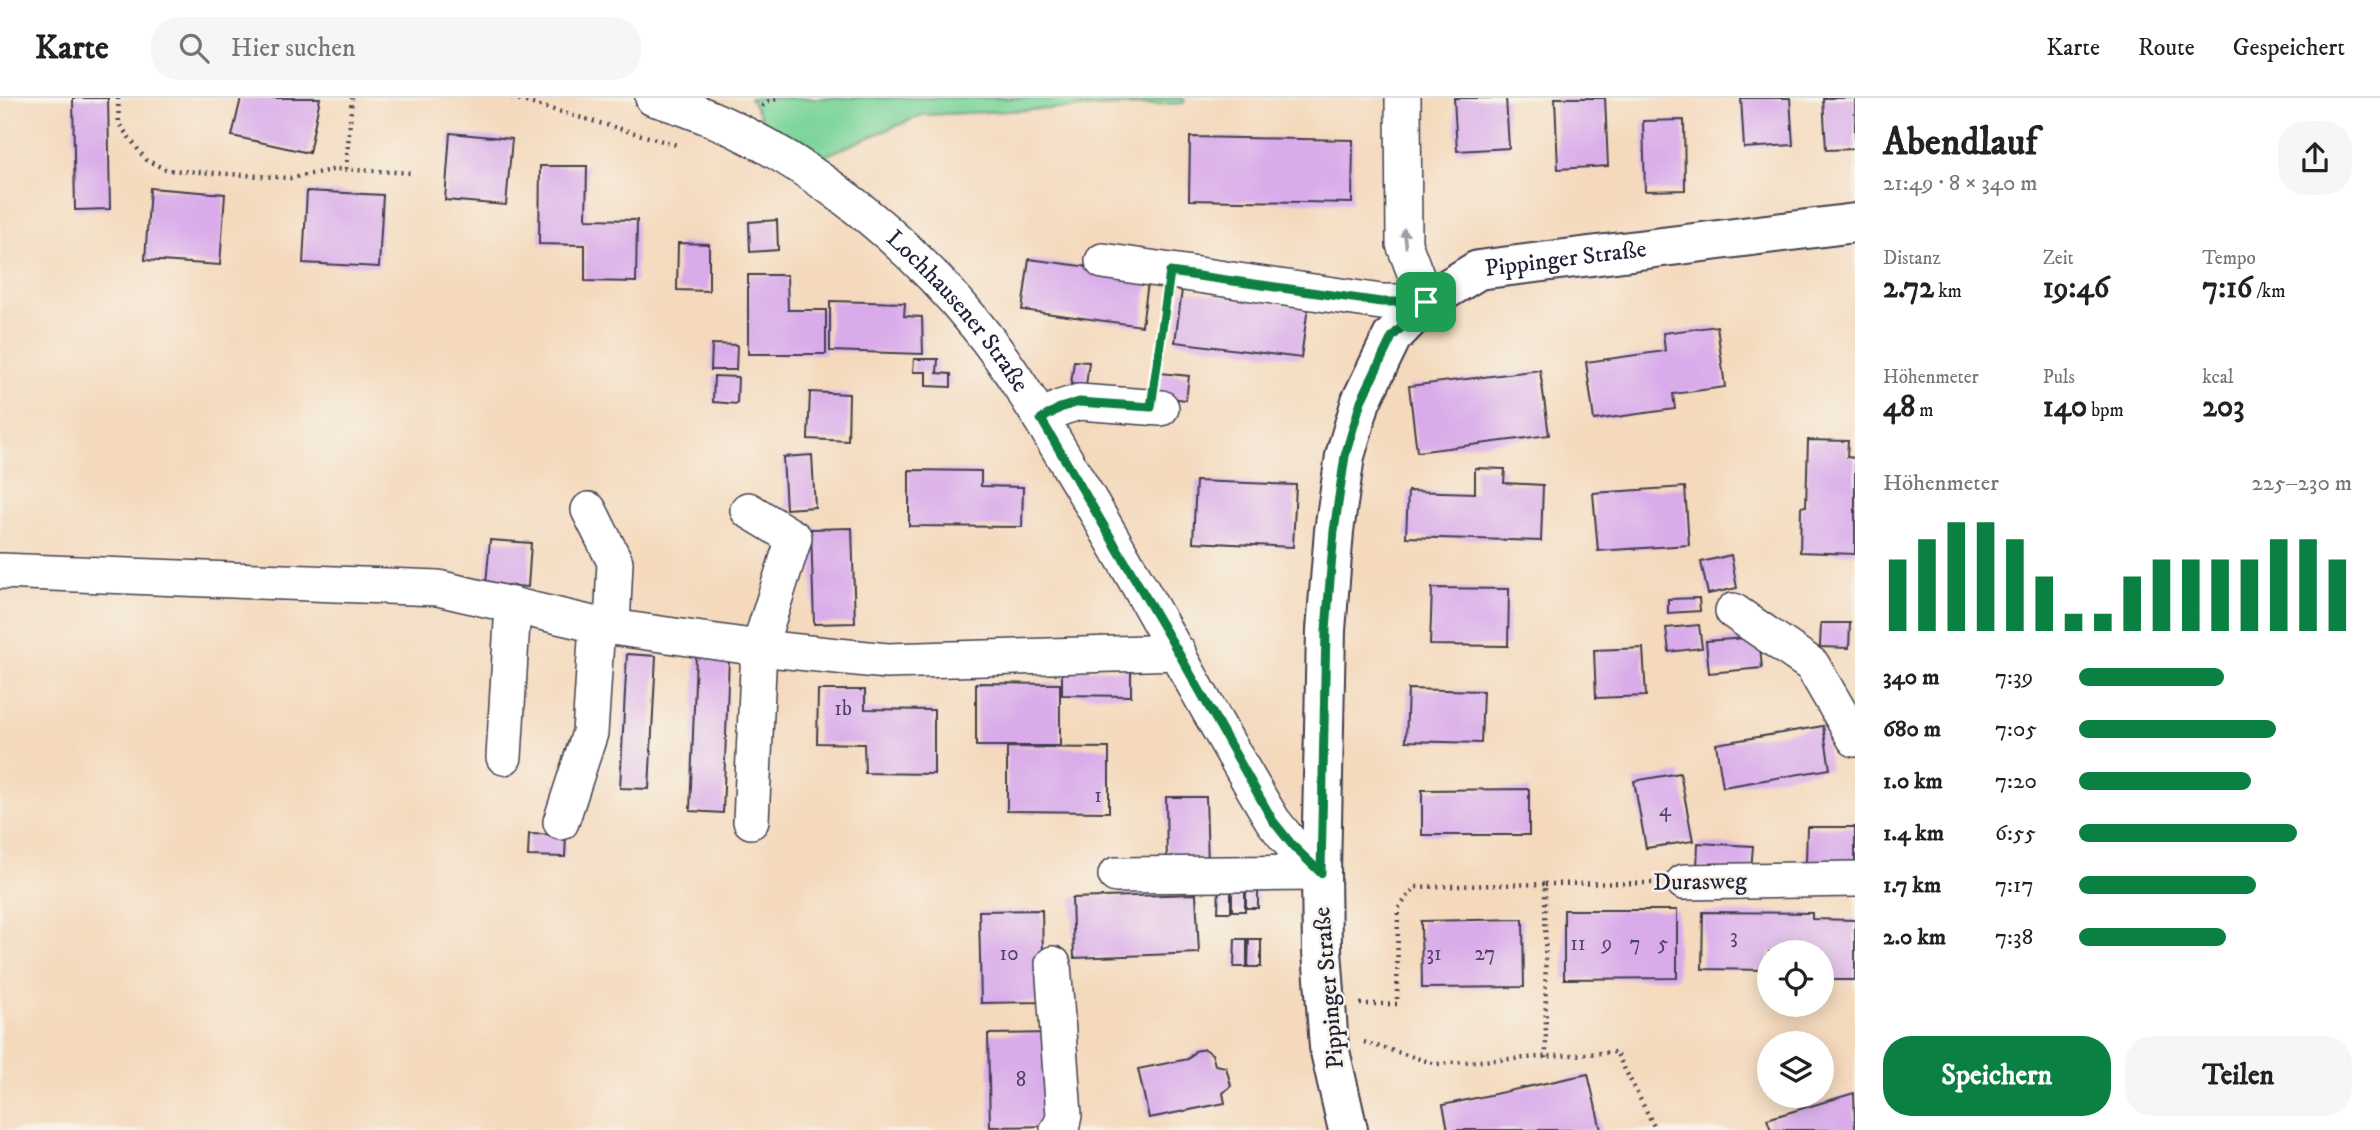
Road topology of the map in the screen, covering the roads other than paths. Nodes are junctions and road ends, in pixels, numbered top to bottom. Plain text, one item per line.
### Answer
1 (653, 98) edge
2 (1403, 98) edge
3 (732, 113) edge
4 (1855, 223) edge
5 (1103, 261) dead end
6 (1426, 302) junction
7 (1156, 407) road end
8 (1041, 419) junction
9 (589, 510) dead end
10 (748, 510) dead end
11 (0, 571) edge
12 (513, 605) junction
13 (1733, 611) dead end
14 (605, 626) junction
15 (759, 648) junction
16 (1178, 652) junction
17 (1855, 739) edge
18 (504, 757) dead end
19 (751, 821) dead end
20 (561, 822) dead end
21 (1321, 873) junction
22 (1116, 875) dead end
23 (1855, 879) edge
24 (1684, 882) road end
25 (1053, 964) dead end
26 (1058, 1130) edge
27 (1348, 1130) edge

1 - 3 street, Lochhausener Straße
6 -> 2 street
3 - 8 street, Lochhausener Straße
4 - 6 main road, Pippinger Straße
5 - 6 street
6 - 21 main road, Pippinger Straße
7 - 8 street
8 - 16 street, Lochhausener Straße
9 - 14 street
10 - 15 street
11 - 12 street
12 - 14 street
12 - 18 street
13 - 17 street
14 - 15 street
14 - 20 street
15 - 16 street
15 - 19 street
16 - 21 street, Lochhausener Straße
21 - 22 street
21 - 27 main road, Pippinger Straße
23 - 24 street, Durasweg
25 - 26 street

